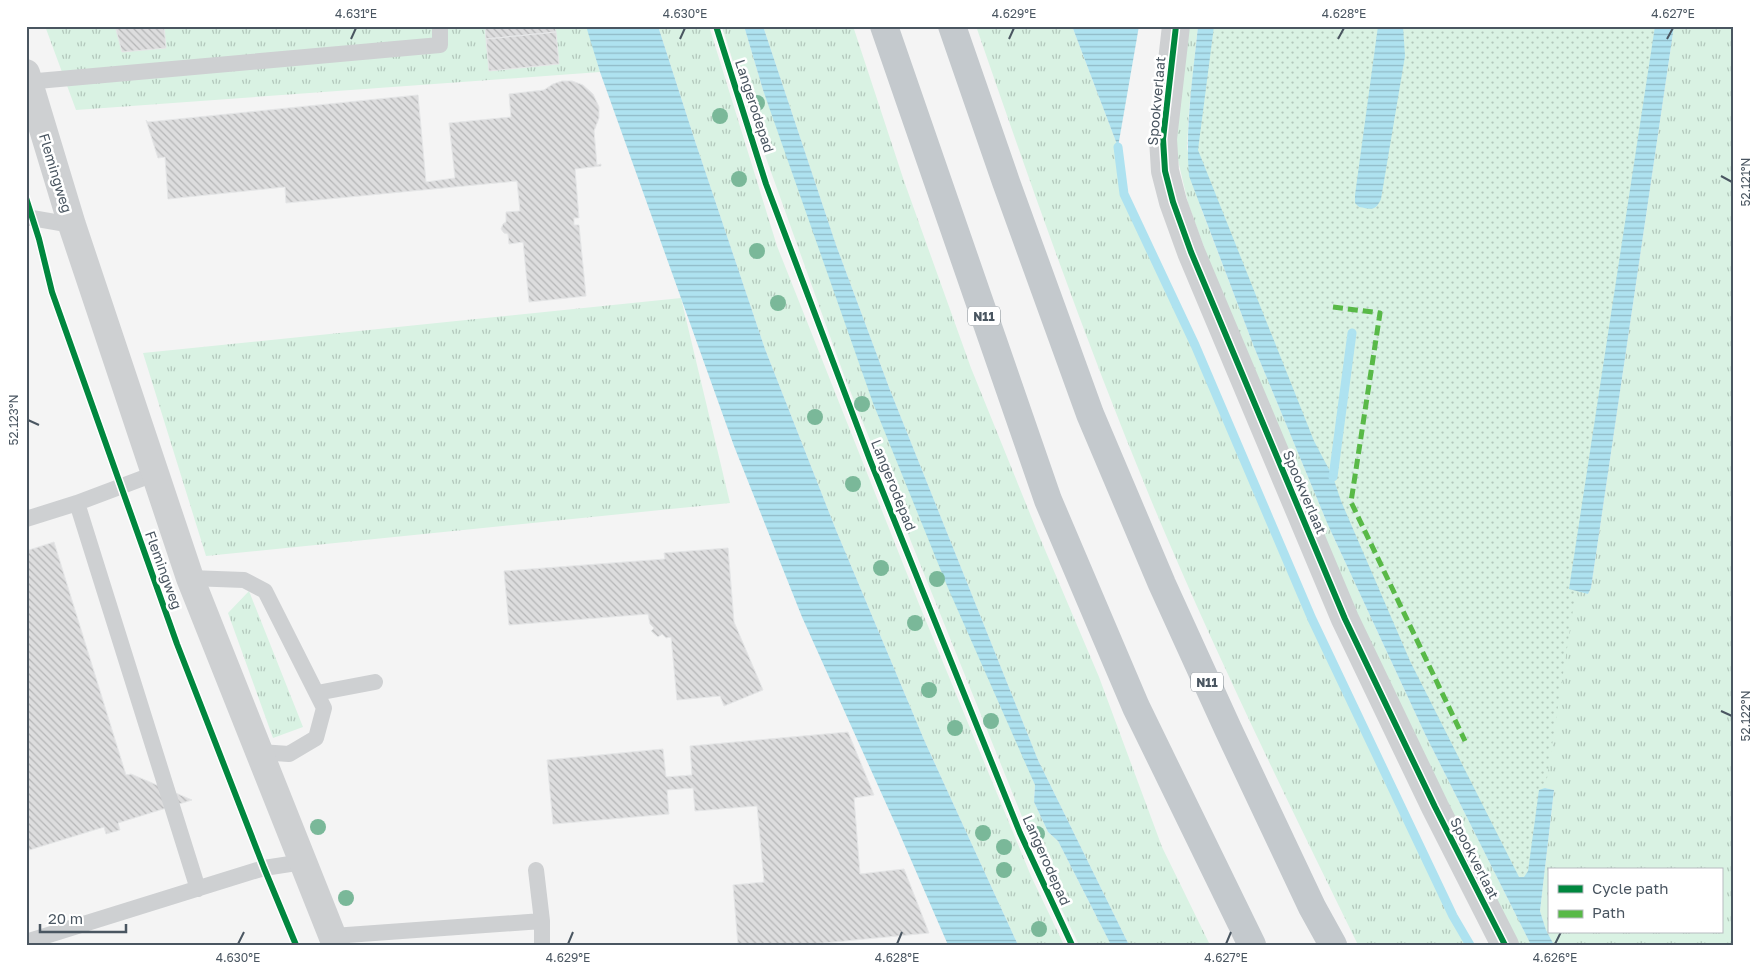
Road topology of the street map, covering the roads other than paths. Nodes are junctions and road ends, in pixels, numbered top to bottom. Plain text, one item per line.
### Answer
1 (440, 26) edge
2 (884, 26) edge
3 (952, 26) edge
4 (1176, 26) edge
5 (27, 79) edge
6 (26, 217) edge
7 (72, 225) junction
8 (154, 474) junction
9 (77, 503) junction
10 (26, 519) edge
11 (190, 578) junction
12 (375, 682) dead end
13 (317, 693) junction
14 (260, 752) junction
15 (304, 862) junction
16 (536, 870) dead end
17 (198, 889) junction
18 (542, 921) junction
19 (334, 940) edge
20 (26, 942) edge
21 (542, 945) edge
22 (1252, 945) edge
23 (1333, 945) edge
24 (1505, 945) edge

1 - 5 lane
2 - 22 highway, N11
3 - 23 highway, N11
4 - 24 street, Spookverlaat
5 - 7 street, Flemingweg
6 - 7 lane
7 - 8 street, Flemingweg
8 - 9 lane
8 - 11 street, Flemingweg
9 - 10 lane
9 - 17 lane
11 - 13 lane
11 - 14 street, Flemingweg
12 - 13 lane
13 - 14 lane
14 - 15 street, Flemingweg
15 - 17 lane
15 - 19 street, Flemingweg
16 - 18 lane
17 - 20 lane
18 - 19 lane
18 - 21 lane

